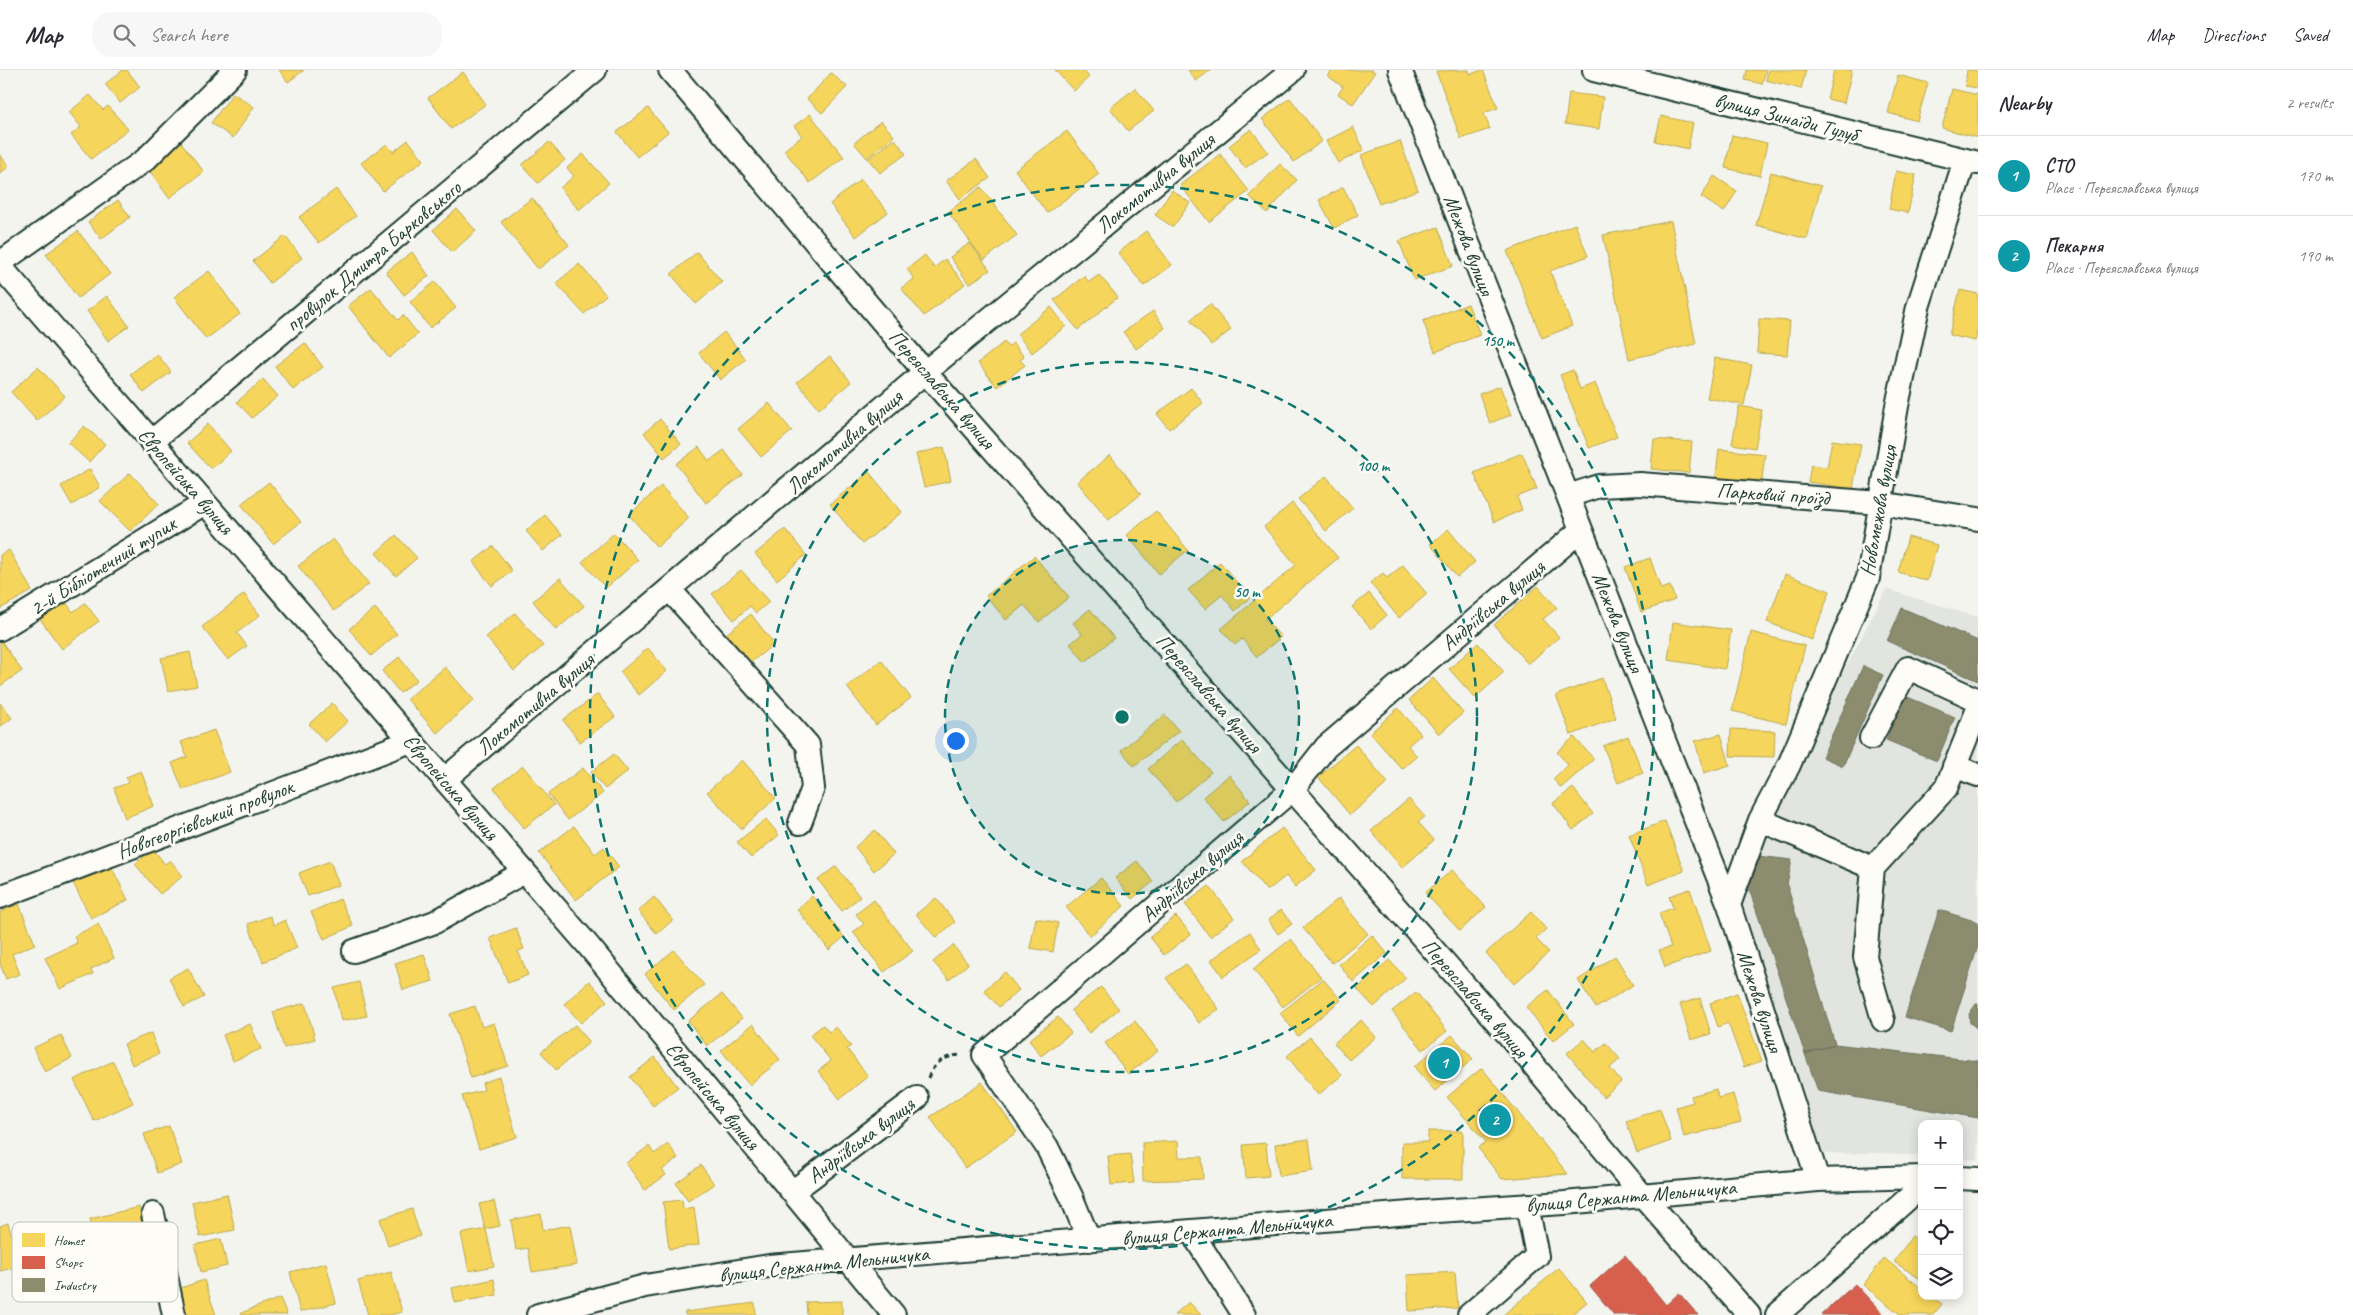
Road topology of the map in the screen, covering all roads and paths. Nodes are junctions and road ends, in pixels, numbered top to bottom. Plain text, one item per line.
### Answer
1 (235, 70) edge
2 (595, 70) edge
3 (670, 70) edge
4 (1292, 70) edge
5 (1400, 70) edge
6 (1594, 70) edge
7 (1971, 162) edge
8 (0, 265) edge
9 (925, 372) junction
10 (151, 442) junction
11 (1568, 496) junction
12 (205, 503) junction
13 (1880, 503) junction
14 (1978, 518) edge
15 (1581, 530) junction
16 (670, 590) junction
17 (0, 629) edge
18 (1978, 700) edge
19 (1978, 709) edge
20 (1871, 738) dead end
21 (411, 741) junction
22 (1954, 766) junction
23 (1978, 775) edge
24 (444, 780) junction
25 (1293, 789) junction
26 (1760, 820) junction
27 (800, 823) dead end
28 (1873, 868) junction
29 (524, 872) junction
30 (0, 897) edge
31 (1729, 905) junction
32 (354, 951) dead end
33 (1883, 1020) dead end
34 (984, 1055) junction
35 (917, 1098) joint
36 (1918, 1177) edge
37 (1963, 1178) edge
38 (1978, 1179) edge
39 (1818, 1180) junction
40 (1918, 1190) edge
41 (792, 1192) junction
42 (1642, 1194) junction
43 (1527, 1205) junction
44 (153, 1214) dead end
45 (155, 1222) edge
46 (1192, 1232) junction
47 (1089, 1240) junction
48 (849, 1260) junction
49 (171, 1302) edge
50 (174, 1315) edge
51 (538, 1315) edge
52 (894, 1315) edge
53 (1244, 1315) edge
54 (1469, 1315) edge
55 (1748, 1315) edge
56 (1777, 1315) edge

1 - 8 street
2 - 10 street, провулок Дмитра Барковського
3 - 9 street, Переяславська вулиця
4 - 9 street, Локомотивна вулиця
5 - 11 street, Межова вулиця
6 - 7 street, вулиця Зинаїди Тулуб
7 - 13 street, Новомежова вулиця
8 - 10 street, Європейська вулиця
9 - 16 street, Локомотивна вулиця
9 - 25 street, Переяславська вулиця
10 - 12 street, Європейська вулиця
11 - 13 street, Парковий проїзд
11 - 15 street, Межова вулиця
12 - 17 street, 2-й Бібліотечний тупик
12 - 21 street, Європейська вулиця
13 - 14 street, Парковий проїзд
13 - 26 street, Новомежова вулиця
15 - 25 street, Андріївська вулиця
15 - 31 street, Межова вулиця
16 - 24 street, Локомотивна вулиця
16 - 27 street
18 - 20 street
19 - 22 street
21 - 24 street, Європейська вулиця
21 - 30 street, Новогеоргієвський провулок
22 - 23 street
22 - 28 street
24 - 29 street, Європейська вулиця
25 - 34 street, Андріївська вулиця
25 - 42 street, Переяславська вулиця
26 - 28 street
26 - 31 street, Новомежова вулиця
28 - 33 street
29 - 32 street
29 - 41 street, Європейська вулиця
31 - 39 street, Межова вулиця
34 - 35 path, Андріївська вулиця
34 - 47 street
35 - 41 street, Андріївська вулиця
36 - 39 street, вулиця Сержанта Мельничука
37 - 38 street
39 - 42 street, вулиця Сержанта Мельничука
40 - 56 street
41 - 48 street, Європейська вулиця
42 - 43 street, вулиця Сержанта Мельничука
42 - 55 street, Переяславська вулиця
43 - 46 street, вулиця Сержанта Мельничука
43 - 54 street
44 - 45 street
46 - 47 street, вулиця Сержанта Мельничука
46 - 53 street
47 - 48 street, вулиця Сержанта Мельничука
48 - 51 street, вулиця Сержанта Мельничука
48 - 52 street, Європейська вулиця
49 - 50 street

